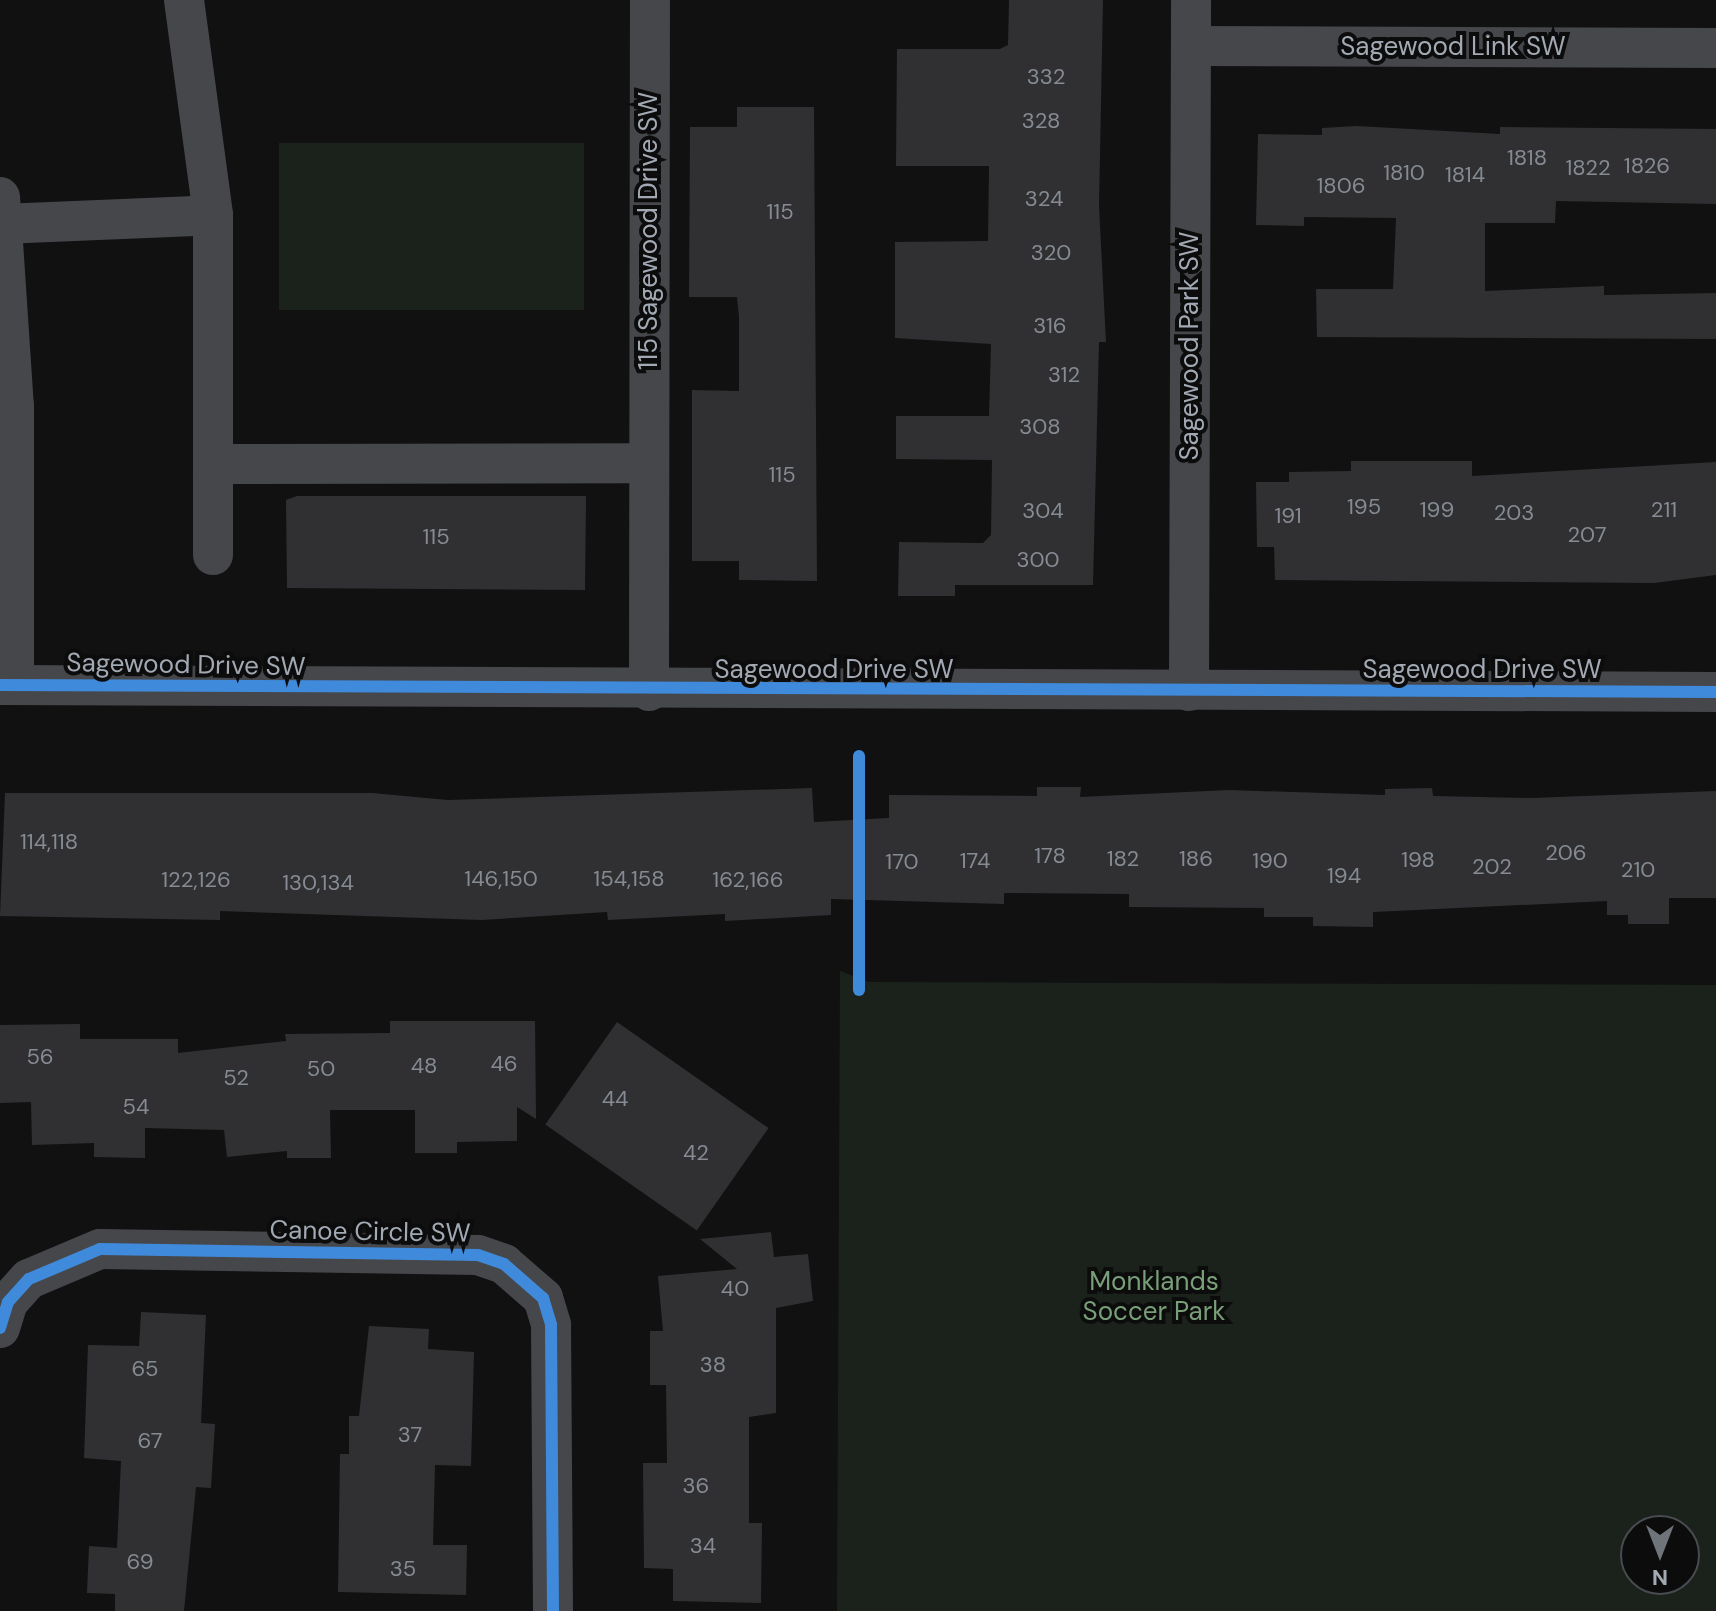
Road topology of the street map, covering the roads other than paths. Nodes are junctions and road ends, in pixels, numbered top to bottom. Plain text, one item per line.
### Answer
1 (184, 0) edge
2 (650, 0) edge
3 (1191, 0) edge
4 (1191, 46) junction
5 (1716, 48) edge
6 (1, 211) edge
7 (213, 215) junction
8 (649, 463) junction
9 (213, 464) junction
10 (213, 555) dead end
11 (7, 685) edge
12 (649, 691) junction
13 (1189, 691) junction
14 (1716, 692) edge
15 (0, 1328) edge
16 (553, 1611) edge

1 - 7 street
2 - 8 street, 115 Sagewood Drive SW
3 - 4 street, Sagewood Park SW
4 - 5 street, Sagewood Link SW
4 - 13 street, Sagewood Park SW
6 - 7 street
6 - 11 street
7 - 9 street
8 - 9 street
8 - 12 street, 115 Sagewood Drive SW
9 - 10 street
11 - 12 street, Sagewood Drive SW
12 - 13 street, Sagewood Drive SW
13 - 14 street, Sagewood Drive SW
15 - 16 street, Canoe Circle SW

